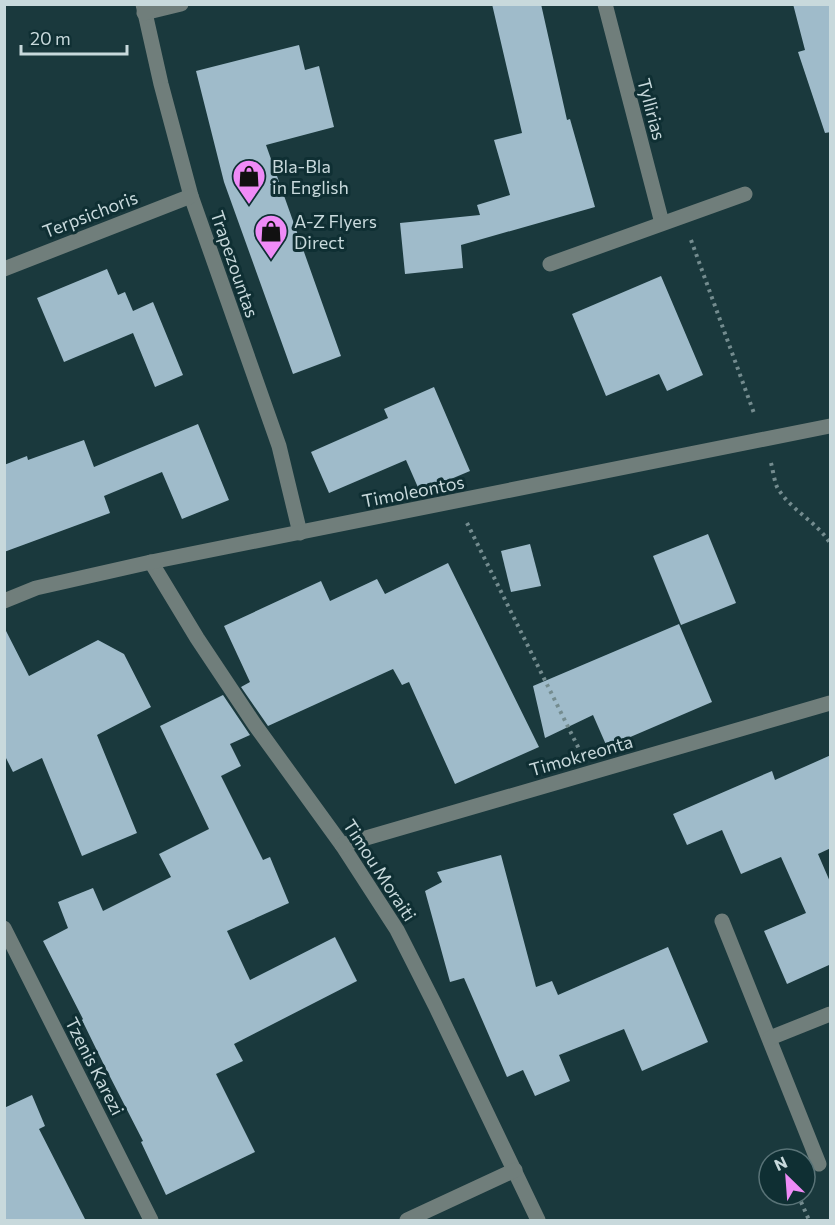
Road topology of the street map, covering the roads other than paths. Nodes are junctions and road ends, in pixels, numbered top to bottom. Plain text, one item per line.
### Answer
1 (181, 4) edge
2 (604, 4) edge
3 (144, 9) edge
4 (745, 194) dead end
5 (190, 196) junction
6 (662, 223) junction
7 (550, 264) dead end
8 (4, 269) edge
9 (831, 426) edge
10 (300, 533) junction
11 (151, 562) junction
12 (4, 601) edge
13 (831, 704) edge
14 (342, 844) junction
15 (722, 921) dead end
16 (4, 928) edge
17 (831, 1014) edge
18 (770, 1038) junction
19 (819, 1164) dead end
20 (514, 1170) junction
21 (151, 1221) edge
22 (407, 1221) edge
23 (538, 1221) edge

1 - 3 street
2 - 6 street, Tyllirias
3 - 5 street, Trapezountas
4 - 6 street
5 - 8 street, Terpsichoris
5 - 10 street, Trapezountas
6 - 7 street
9 - 10 street, Timoleontos
10 - 11 street, Timoleontos
11 - 12 street, Timoleontos
11 - 14 street, Timou Moraiti
13 - 14 street, Timokreonta
14 - 20 street, Timou Moraiti
15 - 18 street
16 - 21 street, Tzenis Karezi
17 - 18 street
18 - 19 street
20 - 22 street
20 - 23 street, Timou Moraiti

